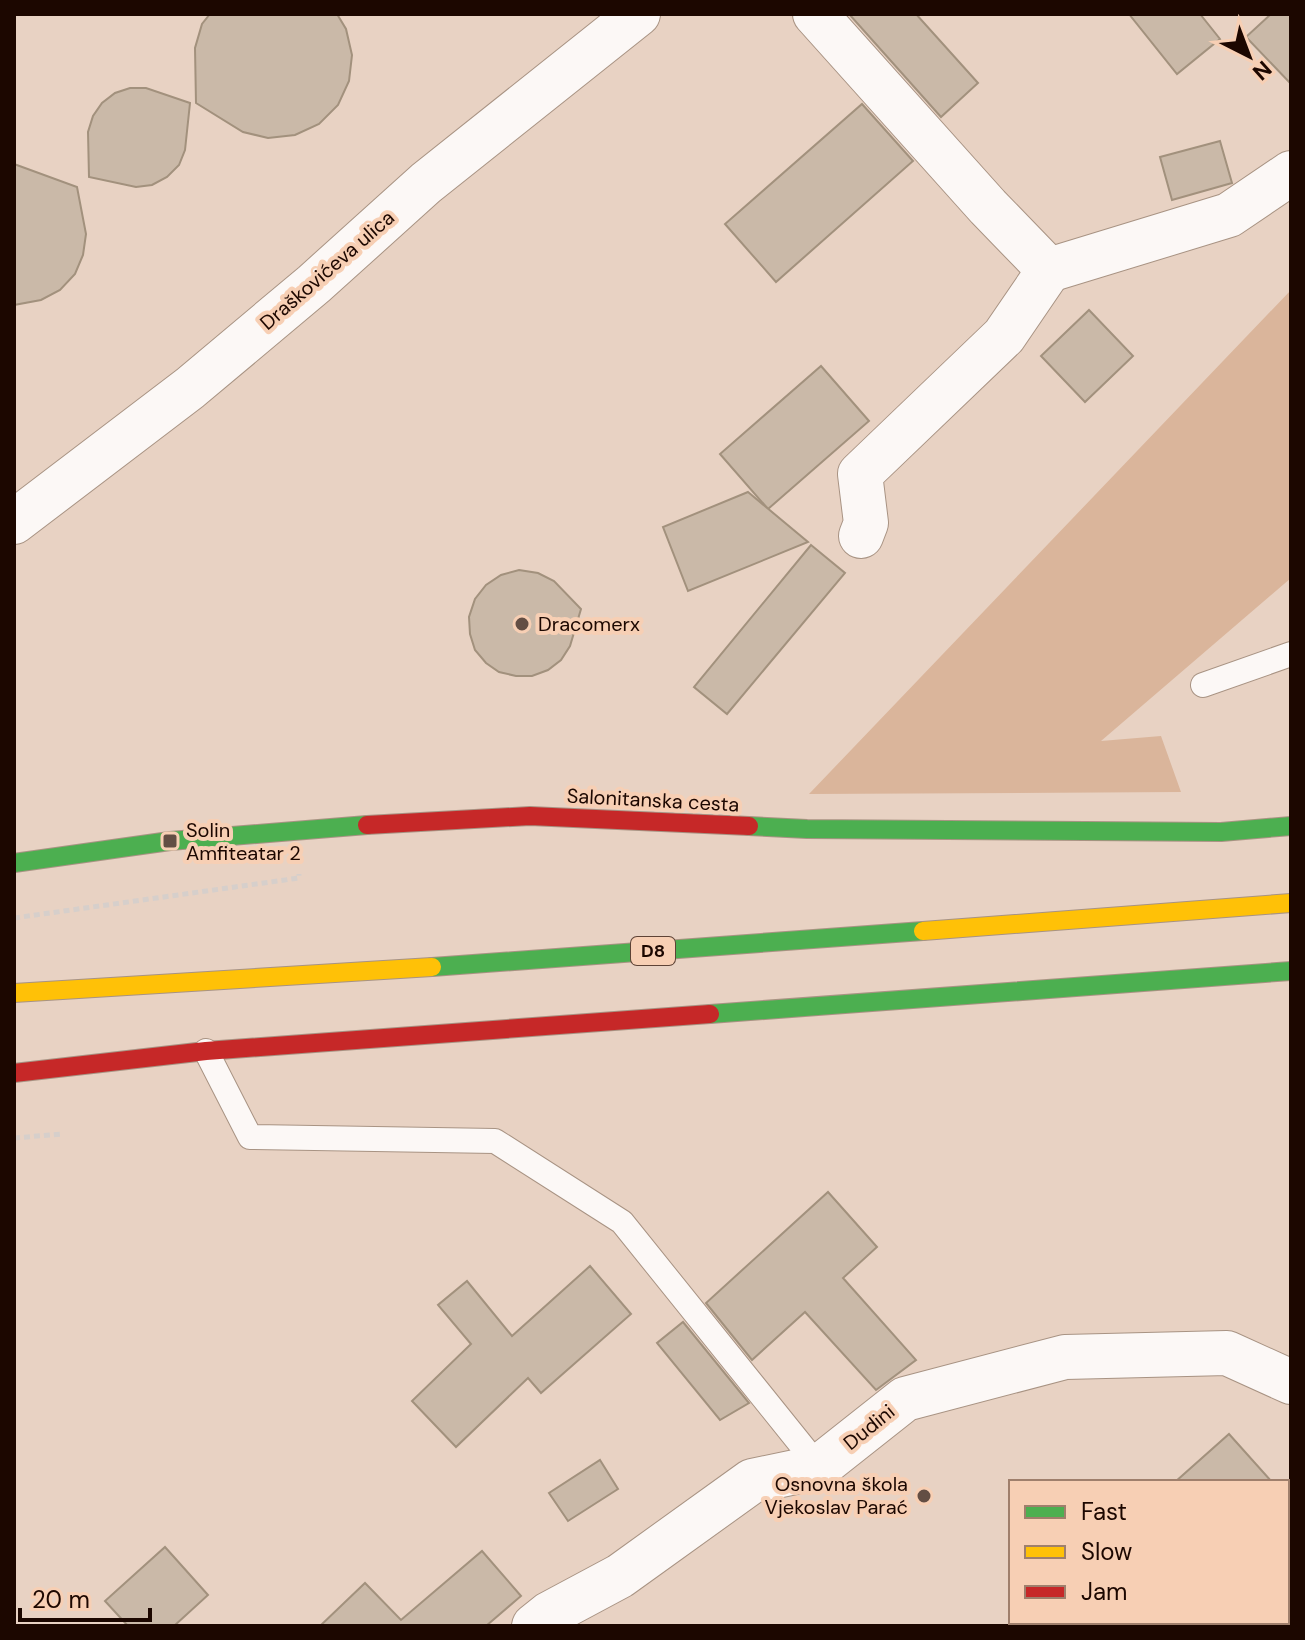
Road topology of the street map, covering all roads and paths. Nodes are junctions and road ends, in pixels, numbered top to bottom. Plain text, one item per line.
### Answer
1 (638, 14) edge
2 (815, 14) edge
3 (1291, 173) edge
4 (1049, 270) junction
5 (14, 522) edge
6 (861, 536) dead end
7 (1291, 654) edge
8 (1203, 685) dead end
9 (1291, 826) edge
10 (302, 829) junction
11 (14, 863) edge
12 (1291, 903) edge
13 (14, 918) edge
14 (1291, 971) edge
15 (14, 993) edge
16 (206, 1051) junction
17 (103, 1063) junction
18 (14, 1073) edge
19 (14, 1085) edge
20 (62, 1134) dead end
21 (14, 1138) edge
22 (1291, 1382) edge
23 (819, 1467) junction
24 (534, 1626) edge

1 - 5 street, Draškovićeva ulica
2 - 4 street
3 - 4 street
4 - 6 street
7 - 8 lane
9 - 10 main road, Salonitanska cesta
10 - 11 main road, Salonitanska cesta
10 - 13 path
12 - 15 main road, D8
14 - 16 main road
16 - 17 main road
16 - 23 lane
17 - 18 main road
17 - 19 lane
20 - 21 path
22 - 23 street, Dudini
23 - 24 street, Dudini

